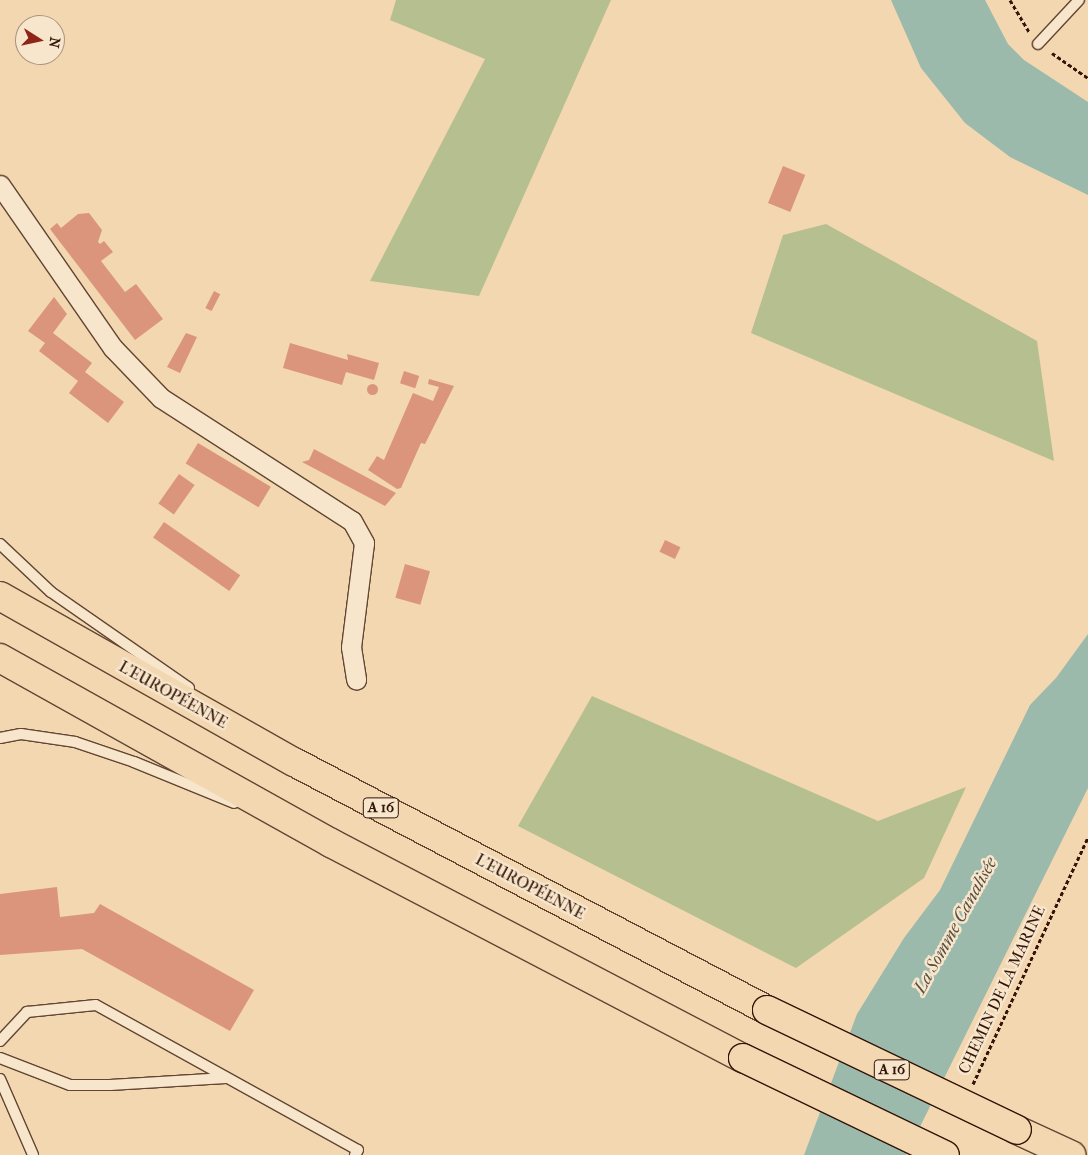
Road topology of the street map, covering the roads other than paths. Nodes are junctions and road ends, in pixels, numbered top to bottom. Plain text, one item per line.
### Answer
1 (1079, 0) edge
2 (1038, 44) dead end
3 (0, 185) edge
4 (0, 544) edge
5 (0, 596) edge
6 (0, 658) edge
7 (356, 680) dead end
8 (0, 738) edge
9 (294, 762) junction
10 (331, 842) junction
11 (0, 1041) edge
12 (0, 1058) edge
13 (227, 1078) junction
14 (0, 1079) edge
15 (33, 1155) edge
16 (355, 1155) edge
17 (946, 1155) edge
18 (1071, 1155) edge

1 - 2 lane
3 - 7 street
4 - 9 lane
5 - 9 highway, L'EUROPÉENNE / A 16
6 - 10 highway
8 - 10 lane
9 - 18 highway, L'EUROPÉENNE / A 16, bridge
10 - 17 highway, bridge
11 - 13 lane
12 - 13 lane
13 - 16 lane
14 - 15 lane

